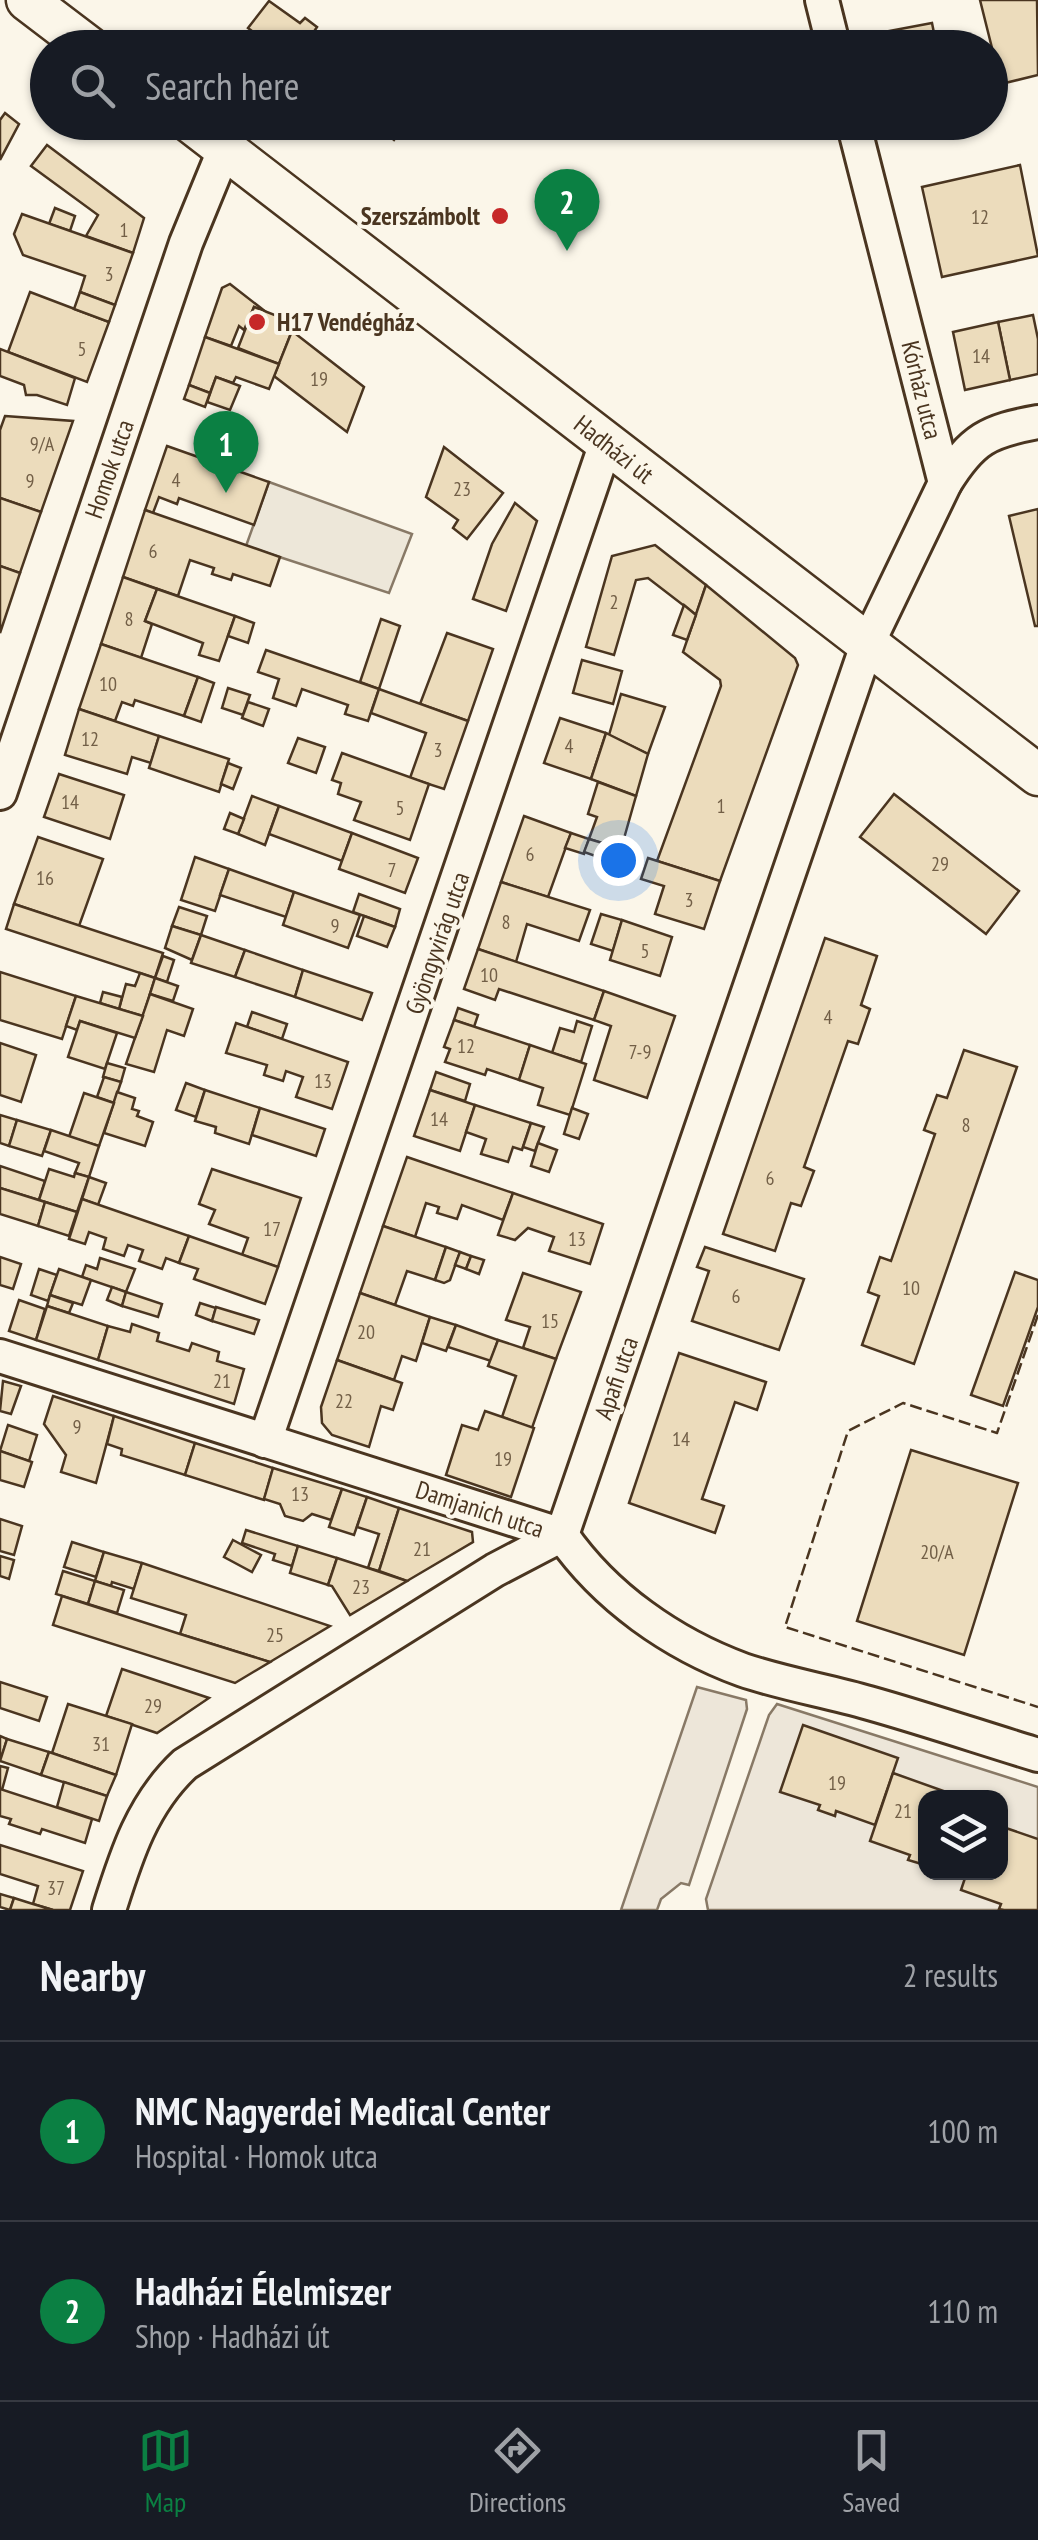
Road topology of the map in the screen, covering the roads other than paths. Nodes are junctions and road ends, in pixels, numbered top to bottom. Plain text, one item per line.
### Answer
1 (27, 0) edge
2 (822, 0) edge
3 (66, 30) edge
4 (830, 30) edge
5 (214, 140) edge
6 (858, 140) edge
7 (224, 148) junction
8 (1038, 422) edge
9 (606, 443) junction
10 (946, 483) junction
11 (867, 645) junction
12 (1038, 776) edge
13 (0, 793) edge
14 (0, 1356) edge
15 (265, 1441) junction
16 (562, 1535) junction
17 (1038, 1755) edge
18 (109, 1910) edge

1 - 3 street
2 - 4 street
5 - 7 street, Hadházi út
6 - 10 street, Kórház utca
7 - 9 street, Hadházi út
7 - 13 street, Homok utca
8 - 10 street
9 - 11 street, Hadházi út
9 - 15 street, Gyöngyvirág utca
10 - 11 street
11 - 12 street, Hadházi út
11 - 16 street, Apafi utca
14 - 15 street, Damjanich utca
15 - 16 street, Damjanich utca
16 - 17 street, Damjanich utca
16 - 18 street

